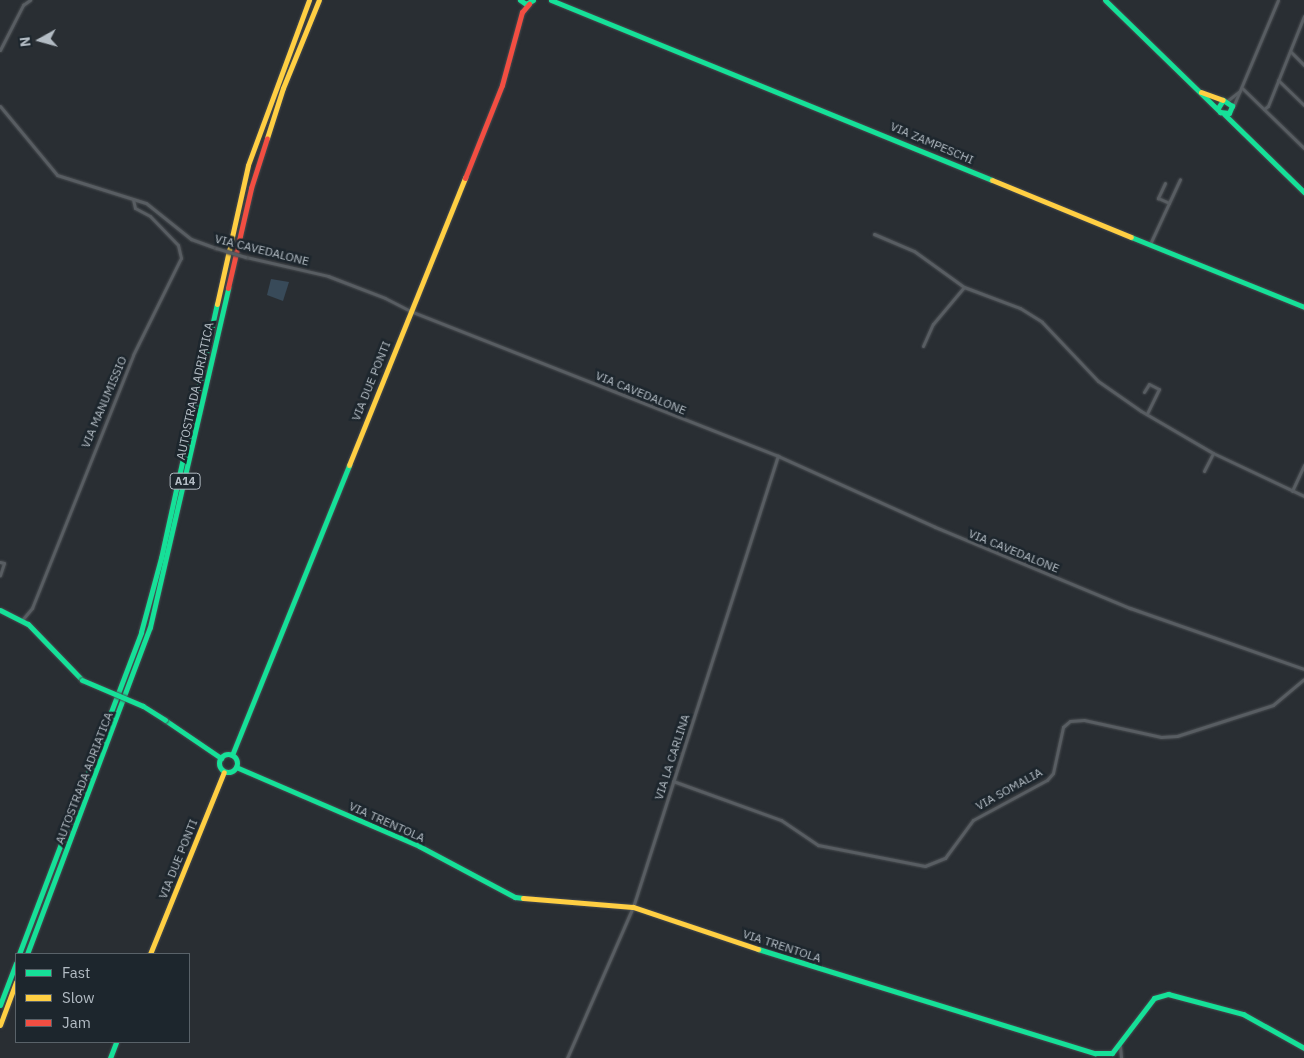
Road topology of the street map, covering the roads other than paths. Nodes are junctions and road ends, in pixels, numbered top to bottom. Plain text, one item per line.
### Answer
1 (30, 0) edge
2 (309, 0) edge
3 (319, 0) edge
4 (520, 0) edge
5 (551, 0) edge
6 (1104, 0) edge
7 (1278, 0) edge
8 (531, 2) edge
9 (522, 12) junction
10 (1304, 16) edge
11 (0, 50) edge
12 (1290, 51) junction
13 (1304, 65) edge
14 (1278, 80) junction
15 (1241, 89) junction
16 (1200, 91) junction
17 (1225, 100) junction
18 (1304, 105) edge
19 (0, 106) edge
20 (1218, 108) junction
21 (1264, 109) junction
22 (1231, 110) junction
23 (1224, 114) junction
24 (1232, 124) junction
25 (1303, 146) edge
26 (1180, 179) dead end
27 (1165, 184) dead end
28 (1304, 192) edge
29 (134, 199) junction
30 (1169, 203) junction
31 (874, 234) dead end
32 (1150, 244) junction
33 (964, 287) junction
34 (1304, 307) edge
35 (410, 311) junction
36 (923, 346) dead end
37 (1144, 392) dead end
38 (1147, 414) junction
39 (1213, 454) junction
40 (778, 456) junction
41 (1304, 465) edge
42 (1204, 471) dead end
43 (1292, 491) junction
44 (1304, 496) edge
45 (0, 562) edge
46 (0, 575) edge
47 (0, 610) edge
48 (14, 616) junction
49 (1304, 669) edge
50 (1304, 679) edge
51 (232, 755) junction
52 (221, 758) junction
53 (236, 767) junction
54 (224, 772) junction
55 (673, 781) junction
56 (633, 907) junction
57 (19, 953) edge
58 (27, 953) edge
59 (150, 953) edge
60 (15, 966) edge
61 (15, 985) edge
62 (0, 1005) edge
63 (0, 1025) edge
64 (116, 1043) edge
65 (1120, 1046) junction
66 (1302, 1047) edge
67 (110, 1056) edge
68 (117, 1058) edge
69 (567, 1058) edge
70 (1121, 1058) edge

1 - 11 street
2 - 57 main road, AUTOSTRADA ADRIATICA / A14
3 - 58 main road, AUTOSTRADA ADRIATICA / A14
4 - 8 main road
4 - 9 main road, VIA DUE PONTI
5 - 32 main road, VIA ZAMPESCHI
6 - 16 main road
7 - 15 street
8 - 9 main road, VIA DUE PONTI
9 - 35 main road, VIA DUE PONTI
10 - 12 street
12 - 13 street
12 - 14 street
14 - 18 street
14 - 21 street
15 - 17 street
15 - 21 street
15 - 22 street
16 - 17 main road
16 - 20 main road
17 - 20 main road
17 - 22 main road
19 - 29 street, VIA CAVEDALONE
20 - 23 main road
21 - 25 street
22 - 23 main road
22 - 24 main road
23 - 24 main road
24 - 28 main road
26 - 30 street
27 - 30 street
29 - 35 street, VIA CAVEDALONE, bridge
29 - 48 street, VIA MANUMISSIO
30 - 32 street
31 - 33 street
32 - 34 main road, VIA ZAMPESCHI
33 - 36 street
33 - 38 street
35 - 40 street, VIA CAVEDALONE
35 - 51 main road, VIA DUE PONTI
37 - 38 street
38 - 39 street
39 - 42 street
39 - 43 street
40 - 49 street, VIA CAVEDALONE
40 - 55 street, VIA LA CARLINA
41 - 43 street
43 - 44 street
45 - 46 street
47 - 48 main road
48 - 52 main road, bridge
50 - 55 street, VIA SOMALIA
51 - 52 main road
51 - 53 main road
52 - 54 main road
53 - 54 main road
53 - 56 main road, VIA TRENTOLA
54 - 59 main road, VIA DUE PONTI
55 - 56 street, VIA LA CARLINA
56 - 65 main road, VIA TRENTOLA
56 - 69 street, VIA LA CARLINA
60 - 62 main road
61 - 63 main road
64 - 67 main road
65 - 66 main road
65 - 70 street
67 - 68 street

